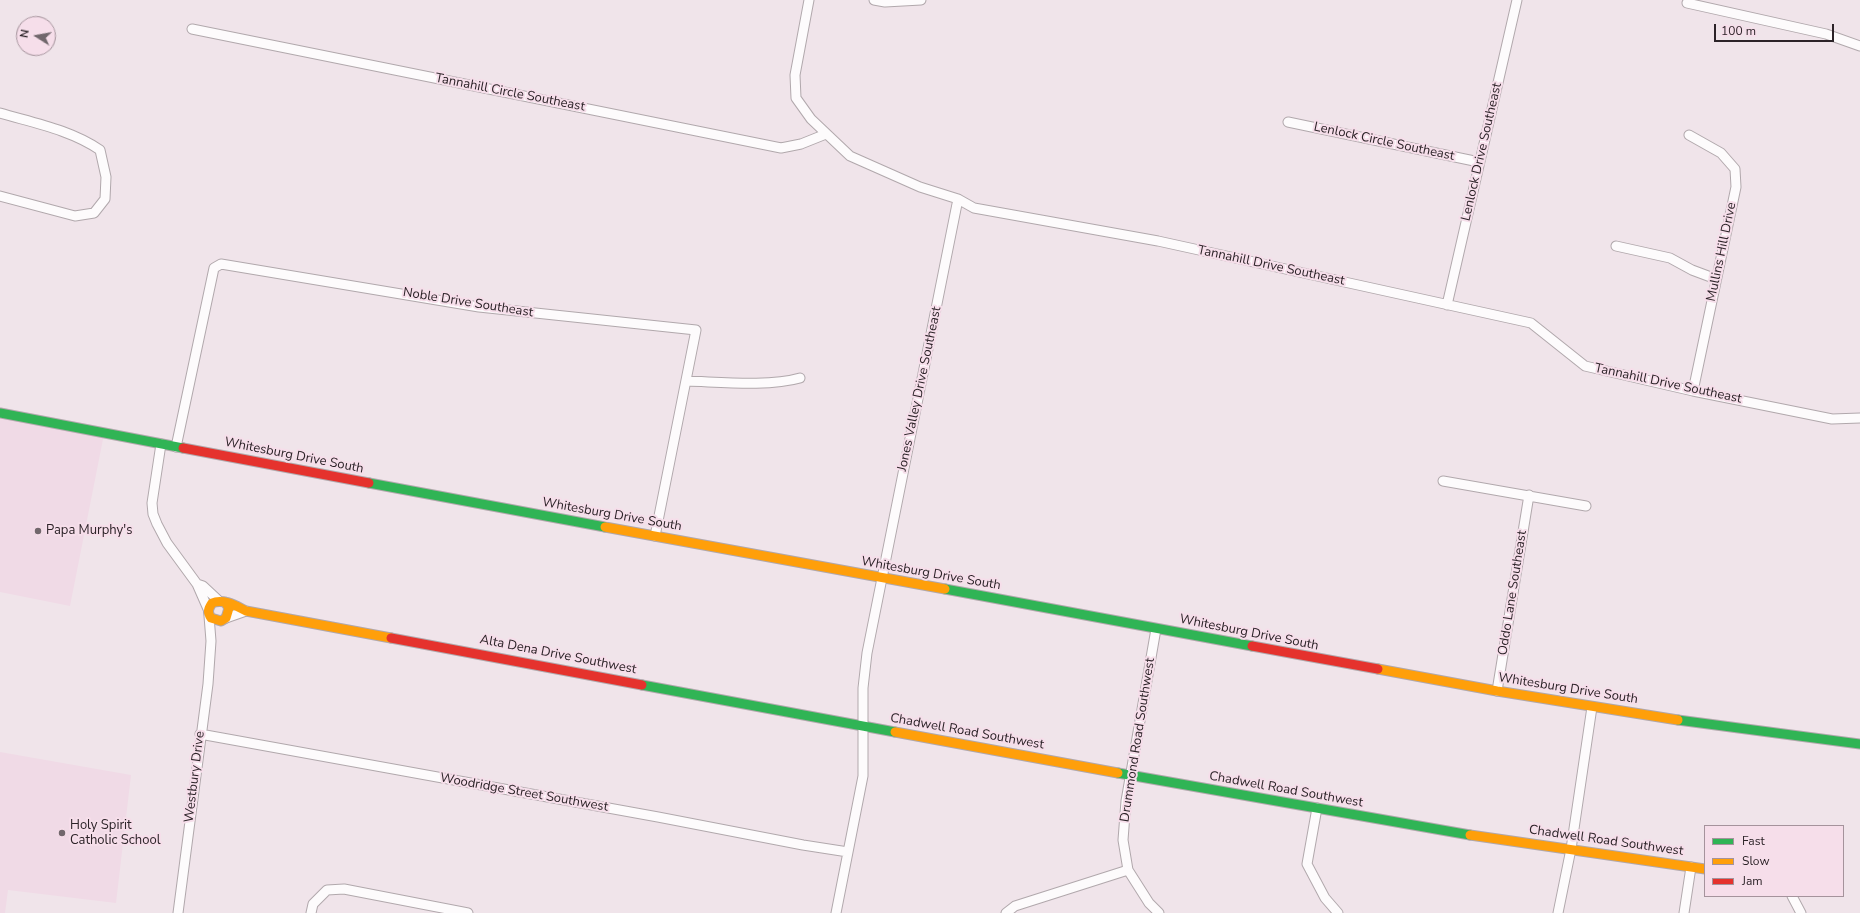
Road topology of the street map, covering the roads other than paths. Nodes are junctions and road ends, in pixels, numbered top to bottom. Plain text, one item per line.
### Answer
1 (809, 0) edge
2 (874, 0) edge
3 (921, 0) edge
4 (1517, 0) edge
5 (1687, 3) dead end
6 (192, 29) dead end
7 (1860, 46) edge
8 (0, 113) edge
9 (1288, 122) dead end
10 (826, 134) junction
11 (1689, 135) dead end
12 (1479, 162) junction
13 (0, 196) edge
14 (958, 199) junction
15 (1616, 246) dead end
16 (1716, 279) junction
17 (1447, 305) junction
18 (800, 378) dead end
19 (687, 381) junction
20 (1693, 391) junction
21 (0, 413) edge
22 (1860, 418) edge
23 (161, 444) junction
24 (176, 447) junction
25 (1443, 481) dead end
26 (1529, 495) junction
27 (1586, 506) dead end
28 (655, 536) junction
29 (881, 578) junction
30 (198, 584) junction
31 (221, 601) junction
32 (209, 612) junction
33 (246, 612) junction
34 (224, 619) junction
35 (1156, 629) junction
36 (211, 641) junction
37 (1497, 691) junction
38 (1592, 707) junction
39 (864, 727) junction
40 (200, 734) junction
41 (1860, 744) edge
42 (1131, 776) junction
43 (1317, 808) junction
44 (1571, 849) junction
45 (848, 852) junction
46 (1691, 867) junction
47 (1704, 869) edge
48 (1128, 870) junction
49 (1793, 897) edge
50 (178, 913) edge
51 (311, 913) edge
52 (468, 913) edge
53 (836, 913) edge
54 (1006, 913) edge
55 (1159, 913) edge
56 (1338, 913) edge
57 (1558, 913) edge
58 (1684, 913) edge
59 (1802, 913) edge

1 - 10 street, Tannahill Drive Southeast
2 - 3 street
4 - 12 street, Lenlock Drive Southeast
5 - 7 street
6 - 10 street, Tannahill Circle Southeast
8 - 13 street
9 - 12 street, Lenlock Circle Southeast
10 - 14 street, Tannahill Drive Southeast
11 - 16 street, Mullins Hill Drive
12 - 17 street, Lenlock Drive Southeast
14 - 17 street, Tannahill Drive Southeast
14 - 29 street, Jones Valley Drive Southeast
15 - 16 street
16 - 20 street, Mullins Hill Drive
17 - 20 street, Tannahill Drive Southeast
18 - 19 street
19 - 24 street, Noble Drive Southeast
19 - 28 street, Noble Drive Southeast
20 - 22 street, Tannahill Drive Southeast
21 - 23 main road, Whitesburg Drive South
23 - 24 main road, Whitesburg Drive South
23 - 30 street, Westbury Drive
24 - 28 main road, Whitesburg Drive South
25 - 26 street
26 - 27 street
26 - 37 street, Oddo Lane Southeast
28 - 29 main road, Whitesburg Drive South
29 - 35 main road, Whitesburg Drive South
29 - 39 street, Jones Valley Drive Southeast
30 - 31 street, Westbury Drive
30 - 32 street, Westbury Drive
31 - 32 main road
31 - 33 main road, Alta Dena Drive Southwest
31 - 34 main road
32 - 34 main road
32 - 36 street, Westbury Drive
33 - 34 street, Alta Dena Drive Southwest
33 - 39 main road, Alta Dena Drive Southwest
34 - 36 street, Westbury Drive
35 - 37 main road, Whitesburg Drive South
35 - 42 street, Drummond Road Southwest
36 - 40 street, Westbury Drive
37 - 38 main road, Whitesburg Drive South
38 - 41 main road, Whitesburg Drive South
38 - 44 street
39 - 42 main road, Chadwell Road Southwest
39 - 45 street, Jones Valley Drive Southeast
40 - 45 street, Woodridge Street Southwest
40 - 50 street, Westbury Drive
42 - 43 main road, Chadwell Road Southwest
42 - 48 street, Drummond Road Southwest
43 - 44 main road, Chadwell Road Southwest
43 - 56 street
44 - 46 main road, Chadwell Road Southwest
44 - 57 street
45 - 53 street, Jones Valley Drive Southeast
46 - 47 main road, Chadwell Road Southwest
46 - 58 street
48 - 54 street
48 - 55 street, Drummond Road Southwest
49 - 59 street
51 - 52 street

